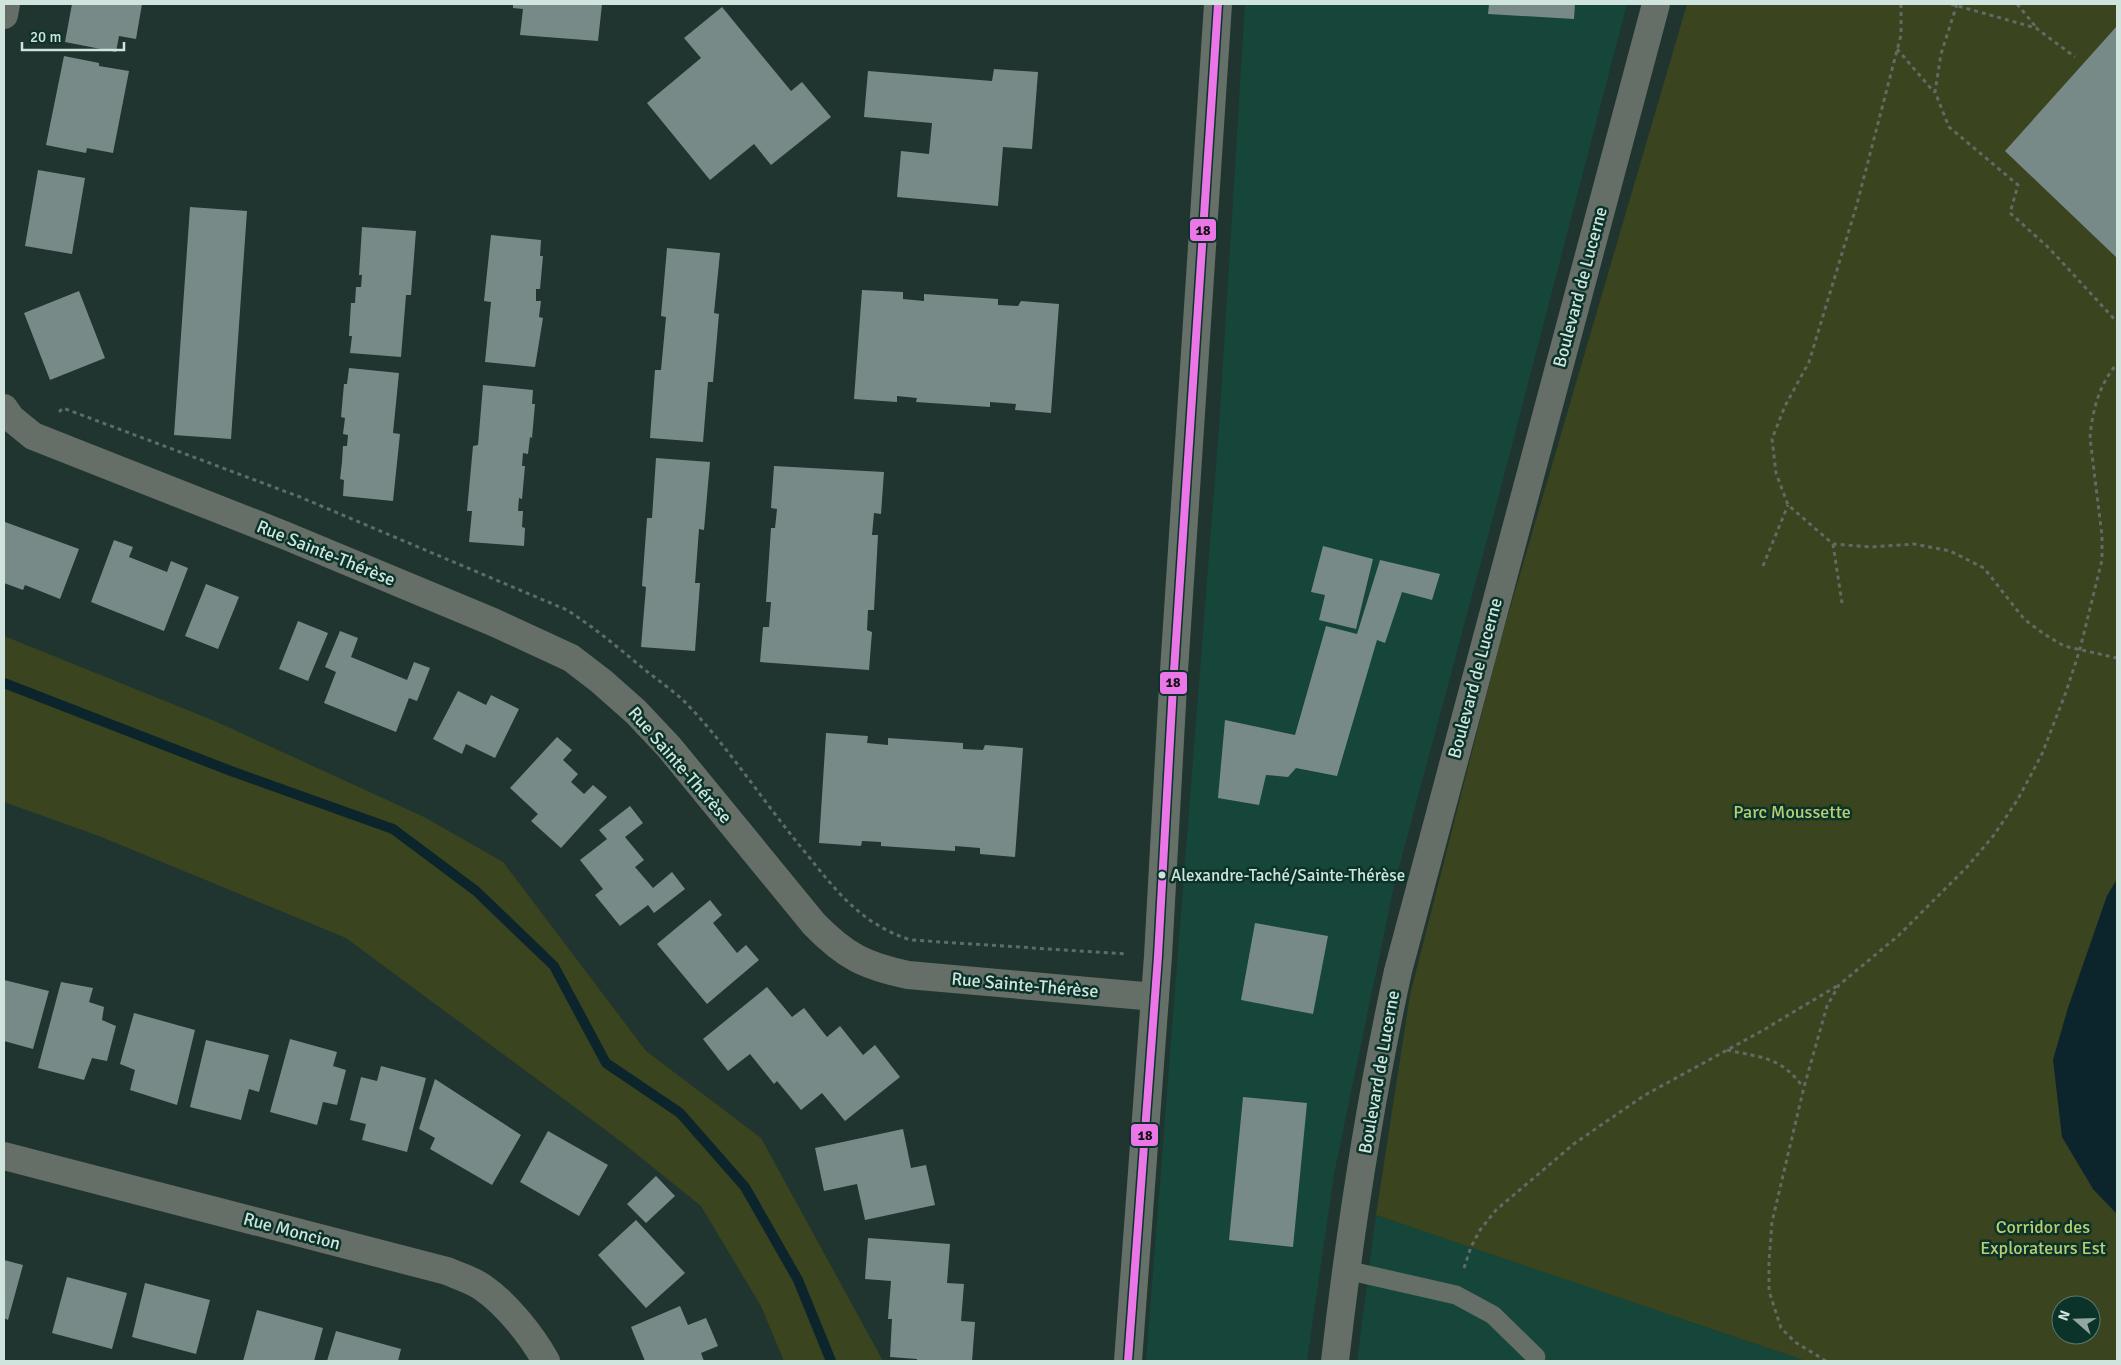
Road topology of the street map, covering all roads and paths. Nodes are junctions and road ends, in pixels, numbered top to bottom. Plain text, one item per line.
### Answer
1 (6, 4) edge
2 (1218, 4) edge
3 (1656, 4) edge
4 (1901, 4) edge
5 (1951, 4) edge
6 (1957, 4) edge
7 (2017, 4) edge
8 (4, 15) edge
9 (2036, 28) junction
10 (1897, 49) junction
11 (2075, 57) dead end
12 (1934, 92) junction
13 (2117, 322) edge
14 (2117, 364) edge
15 (4, 408) edge
16 (1788, 505) junction
17 (1833, 544) junction
18 (1763, 566) dead end
19 (1842, 603) dead end
20 (2080, 649) junction
21 (2117, 658) edge
22 (1839, 985) junction
23 (1155, 997) junction
24 (1727, 1050) junction
25 (1804, 1087) junction
26 (4, 1156) edge
27 (1346, 1270) junction
28 (1456, 1295) junction
29 (1536, 1357) dead end
30 (546, 1361) edge
31 (1128, 1361) edge
32 (1335, 1361) edge
33 (1826, 1361) edge

1 - 8 street
2 - 23 main road
3 - 27 street, Boulevard de Lucerne
4 - 10 path
5 - 6 path
6 - 9 path
6 - 12 path
7 - 9 path
9 - 11 path
10 - 12 path
10 - 16 path
12 - 13 path
14 - 20 path
15 - 23 street, Rue Sainte-Thérèse
16 - 17 path
16 - 18 path
17 - 19 path
17 - 20 path
20 - 21 path
20 - 22 path
22 - 24 path
22 - 25 path
23 - 31 main road
24 - 25 path
24 - 28 path
25 - 33 path
26 - 30 street, Rue Moncion
27 - 28 lane
27 - 32 street, Boulevard de Lucerne
28 - 29 lane

